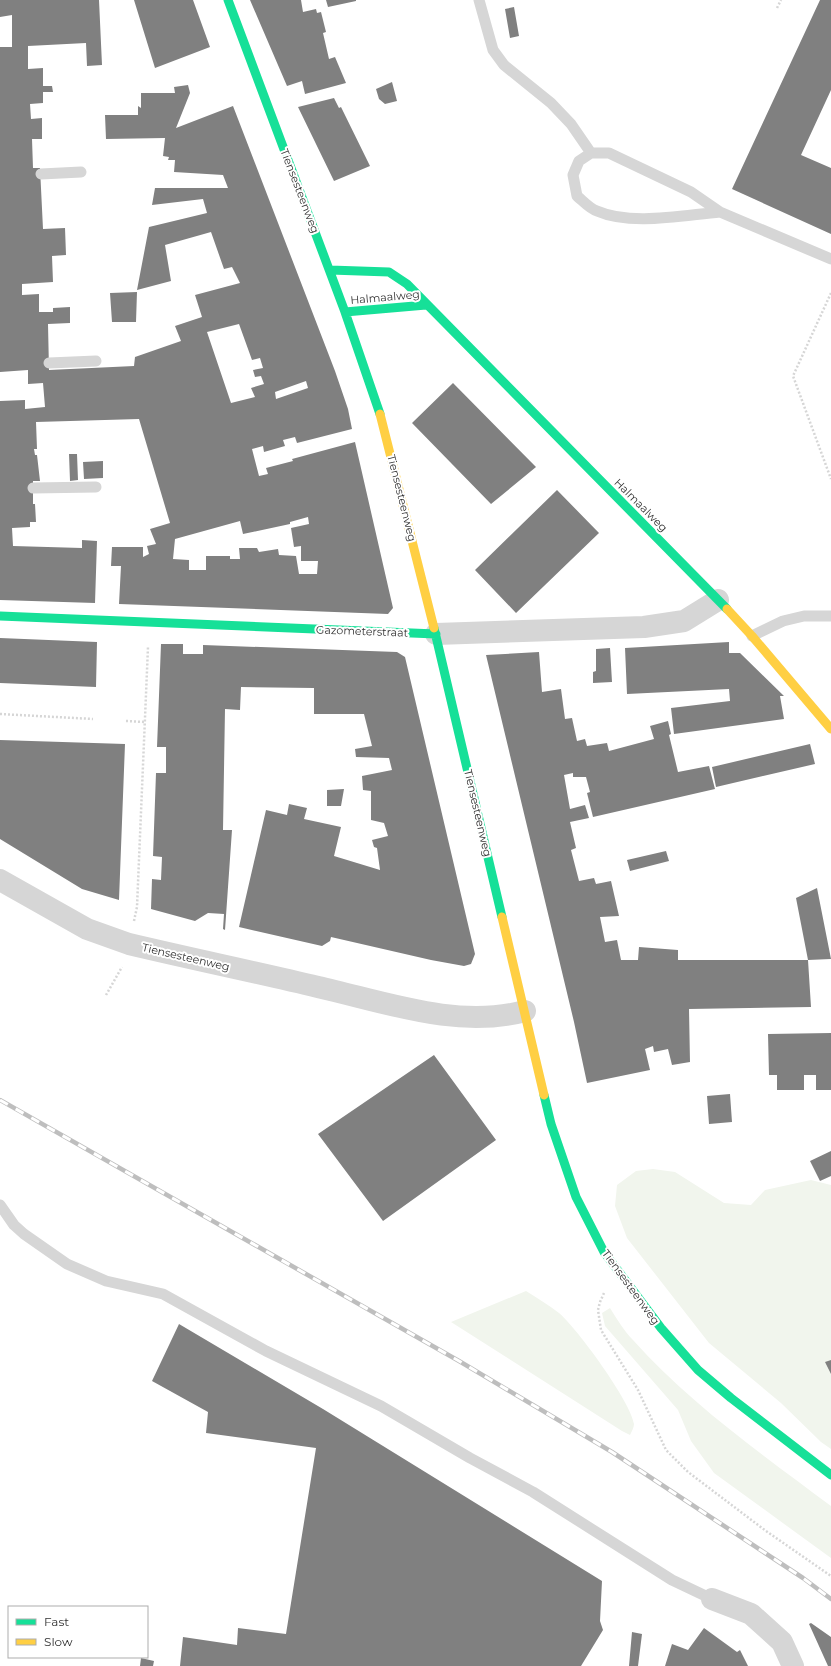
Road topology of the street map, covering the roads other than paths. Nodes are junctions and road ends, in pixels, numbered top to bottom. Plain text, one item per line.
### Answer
1 (228, 0) edge
2 (479, 0) edge
3 (590, 153) junction
4 (81, 172) dead end
5 (41, 174) dead end
6 (720, 212) junction
7 (831, 259) edge
8 (330, 270) junction
9 (426, 305) junction
10 (345, 312) junction
11 (96, 361) dead end
12 (49, 363) dead end
13 (96, 487) dead end
14 (33, 488) dead end
15 (718, 600) junction
16 (0, 616) edge
17 (831, 616) edge
18 (436, 634) junction
19 (752, 636) junction
20 (831, 729) edge
21 (0, 880) edge
22 (525, 1011) junction
23 (0, 1205) edge
24 (831, 1475) edge
25 (712, 1599) joint
26 (793, 1666) edge

1 - 8 main road, Tiensesteenweg
2 - 3 lane
3 - 6 lane
3 - 6 lane
4 - 5 lane
6 - 7 lane
8 - 9 main road, Halmaalweg
8 - 10 main road, Tiensesteenweg
9 - 10 main road, Halmaalweg
9 - 15 main road, Halmaalweg
10 - 18 main road, Tiensesteenweg
11 - 12 lane
13 - 14 lane
15 - 18 street, Gazometerstraat
15 - 19 main road, Halmaalweg
16 - 18 main road, Gazometerstraat
17 - 19 lane
18 - 22 main road, Tiensesteenweg
19 - 20 main road, Halmaalweg
21 - 22 street, Tiensesteenweg
22 - 24 main road, Tiensesteenweg
23 - 25 lane
25 - 26 street

